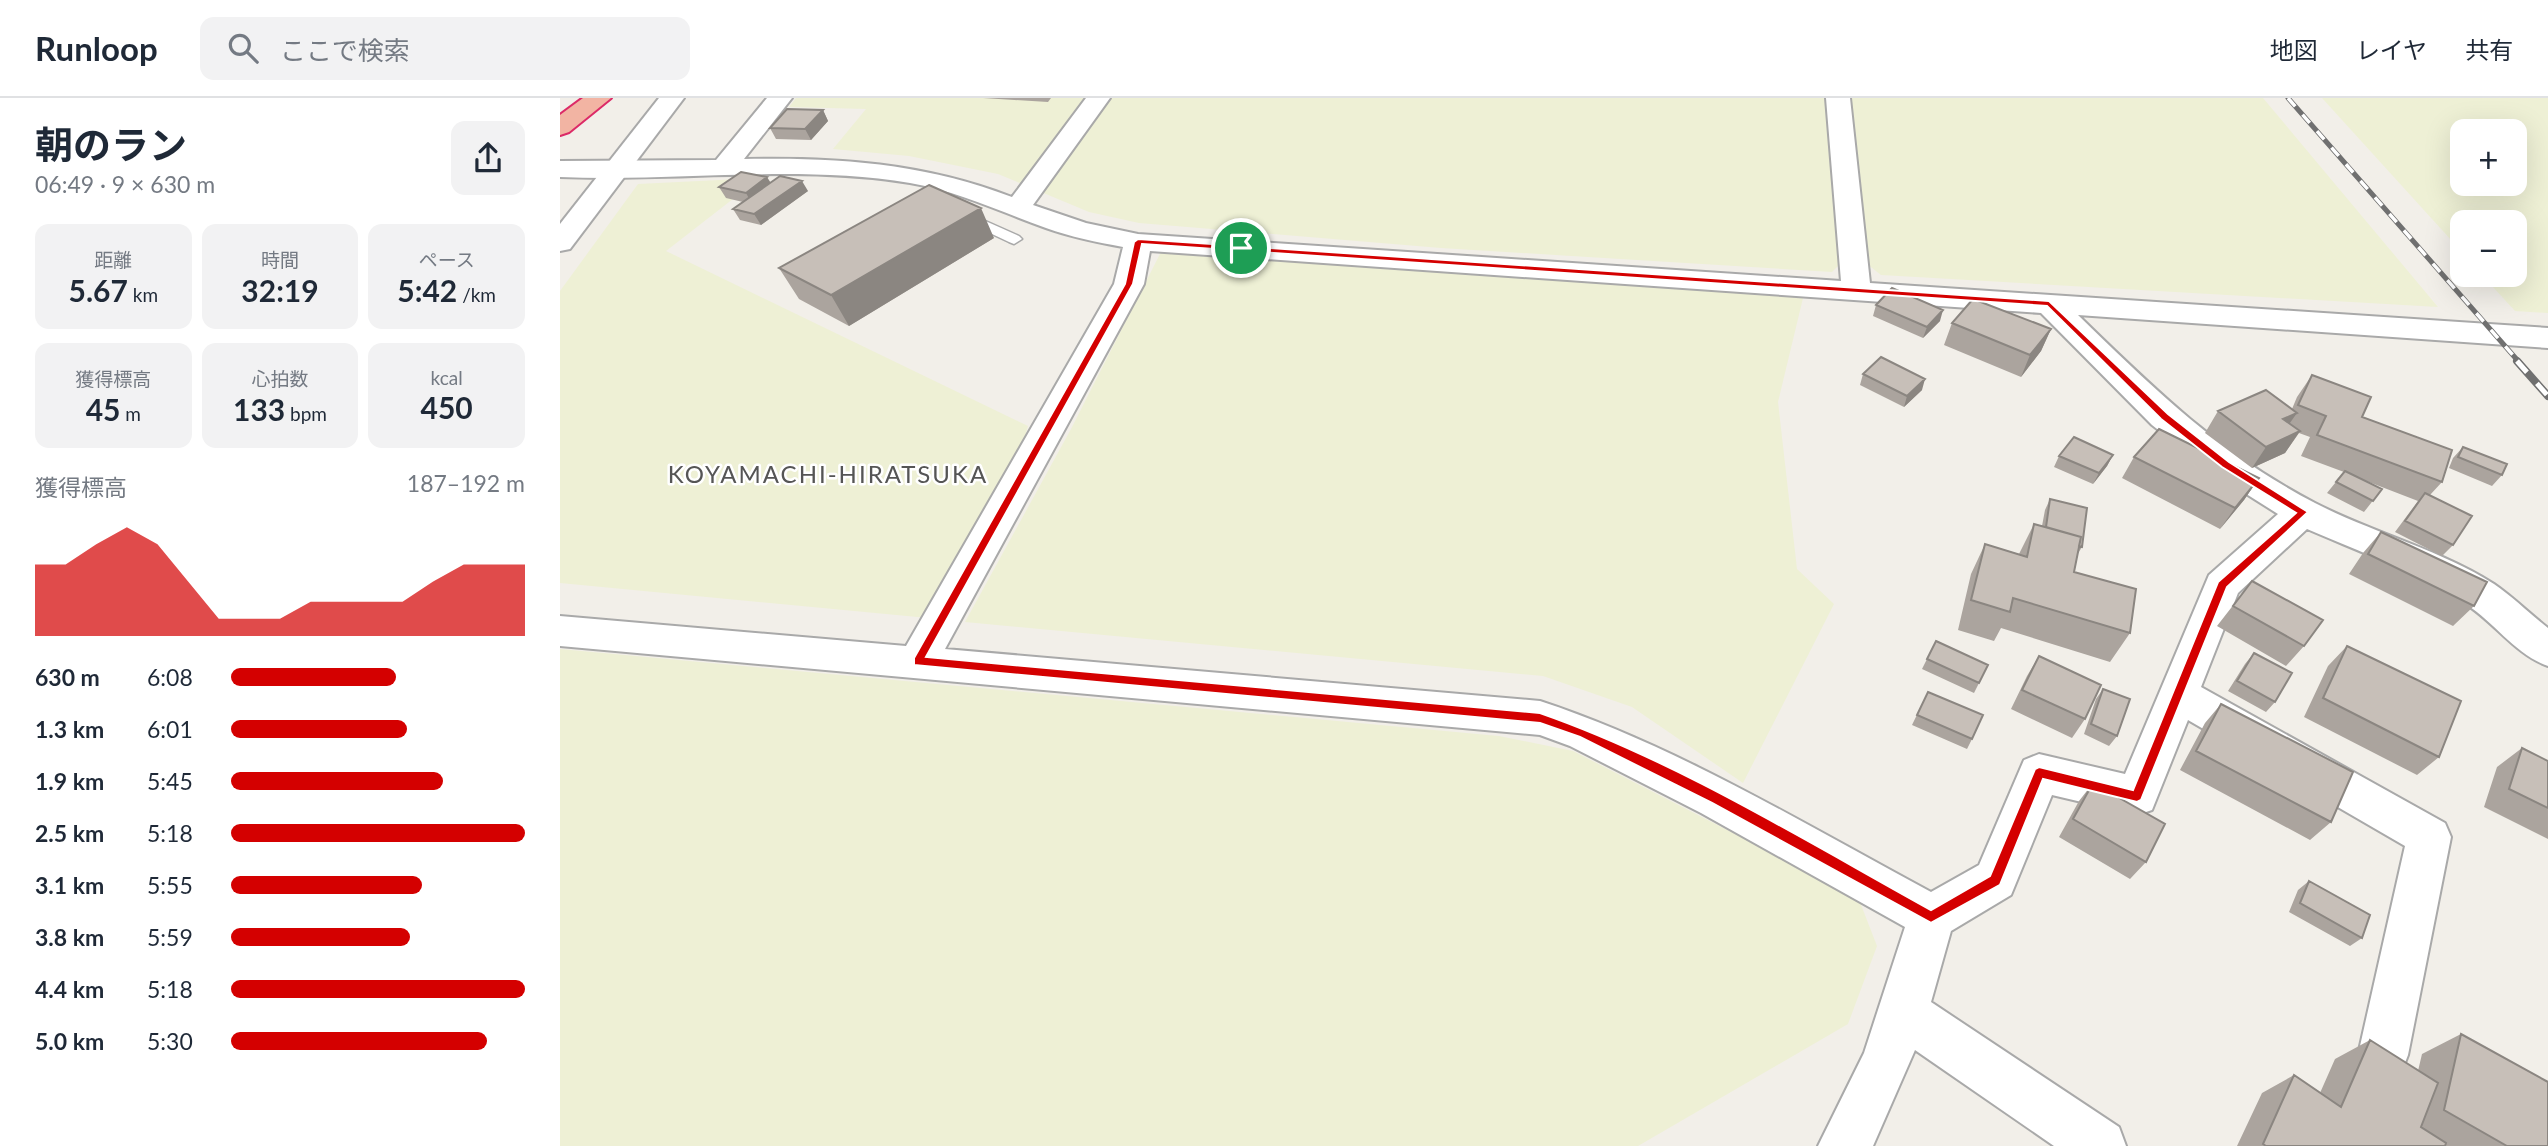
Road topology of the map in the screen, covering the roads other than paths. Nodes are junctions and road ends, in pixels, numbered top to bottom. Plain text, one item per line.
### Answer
1 (599, 98) edge
2 (672, 98) edge
3 (780, 98) edge
4 (1098, 98) edge
5 (1838, 98) edge
6 (560, 127) edge
7 (724, 167) junction
8 (560, 169) edge
9 (612, 173) junction
10 (946, 195) junction
11 (1017, 207) junction
12 (1013, 239) dead end
13 (1138, 242) junction
14 (560, 243) edge
15 (1856, 290) junction
16 (2049, 304) junction
17 (2548, 338) edge
18 (2303, 512) junction
19 (560, 631) edge
20 (2548, 650) edge
21 (918, 661) junction
22 (2177, 693) junction
23 (1931, 917) junction
24 (1905, 1014) junction
25 (2383, 1055) edge
26 (1844, 1146) edge
27 (2101, 1146) edge

1 - 6 highway
2 - 9 street
3 - 7 street
4 - 11 street
5 - 15 street
7 - 9 street
7 - 10 street
8 - 9 street
9 - 14 street
10 - 11 street
10 - 12 lane
11 - 13 street
13 - 15 street
13 - 21 street
15 - 16 street
16 - 17 street
16 - 18 street
18 - 20 street
18 - 22 street
19 - 21 street
21 - 23 street
22 - 23 street
22 - 25 street
23 - 24 street
24 - 26 street
24 - 27 street

